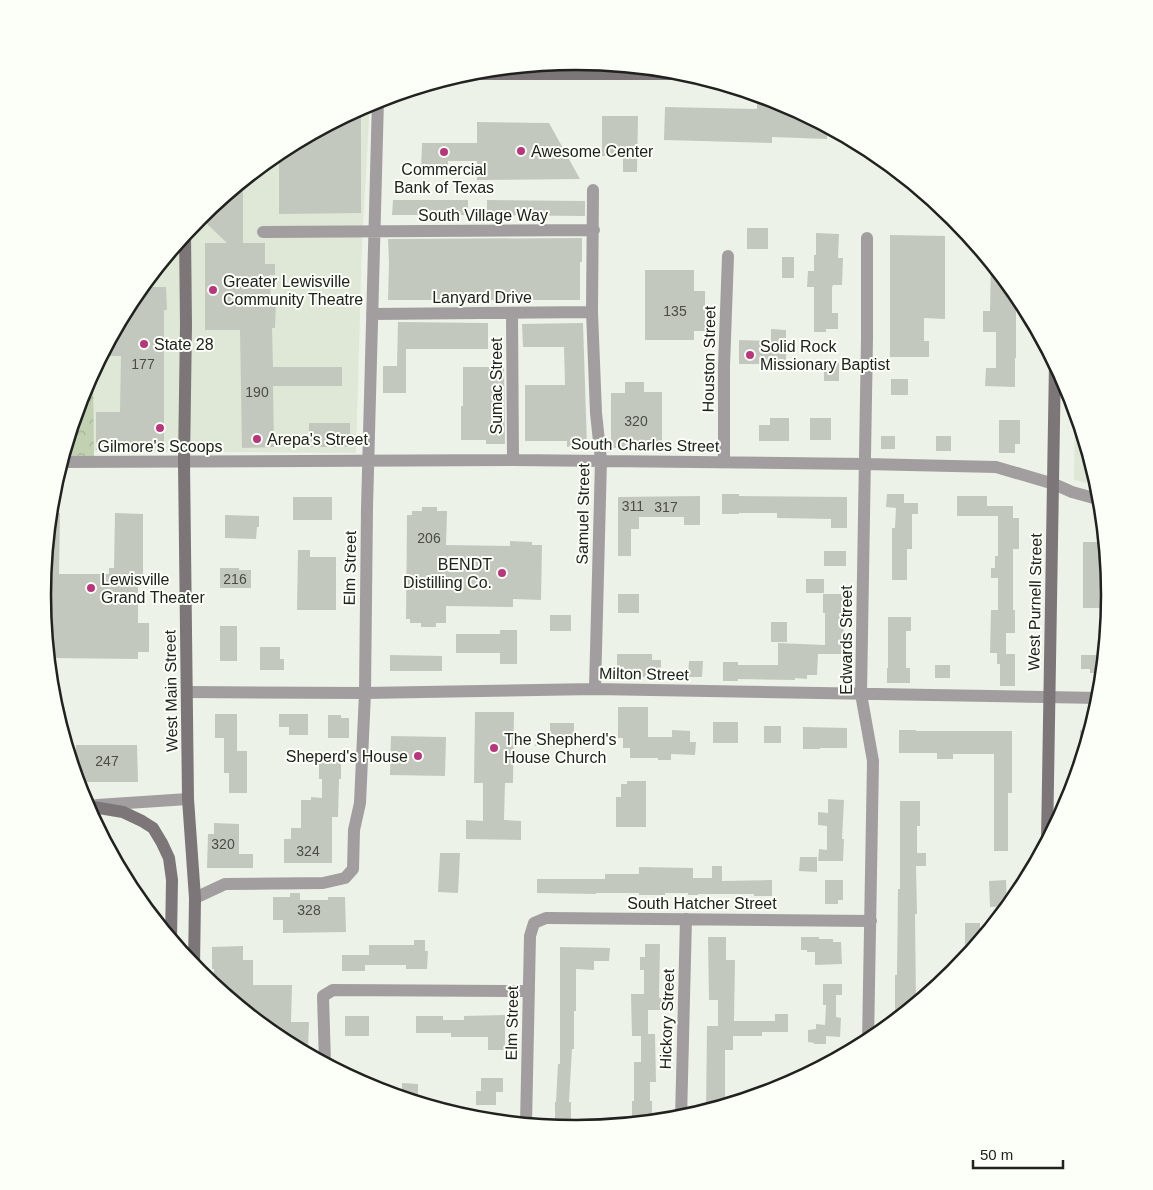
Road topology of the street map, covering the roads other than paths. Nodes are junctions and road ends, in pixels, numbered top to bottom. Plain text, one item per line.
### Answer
1 (596, 71) edge
2 (527, 72) edge
3 (378, 109) edge
4 (593, 190) dead end
5 (594, 230) junction
6 (263, 232) dead end
7 (374, 232) junction
8 (867, 238) dead end
9 (185, 246) edge
10 (728, 256) dead end
11 (592, 312) junction
12 (512, 313) junction
13 (372, 314) junction
14 (1055, 378) edge
15 (368, 460) junction
16 (513, 460) junction
17 (601, 460) junction
18 (68, 462) edge
19 (184, 462) junction
20 (724, 462) junction
21 (865, 464) junction
22 (1054, 484) junction
23 (1093, 498) edge
24 (595, 689) junction
25 (187, 692) junction
26 (365, 693) junction
27 (861, 694) junction
28 (1050, 698) junction
29 (1092, 698) edge
30 (188, 799) junction
31 (95, 805) edge
32 (96, 808) edge
33 (1047, 828) edge
34 (195, 898) junction
35 (686, 919) junction
36 (871, 921) junction
37 (534, 923) joint
38 (172, 929) edge
39 (194, 954) edge
40 (529, 991) junction
41 (868, 1032) edge
42 (325, 1056) edge
43 (681, 1109) edge
44 (526, 1118) edge

1 - 2 main road
3 - 7 street, Elm Street
4 - 5 street, Samuel Street
5 - 7 street, South Village Way
5 - 11 street, Samuel Street
6 - 7 street, South Village Way
7 - 13 street, Elm Street
8 - 21 street, Edwards Street
9 - 19 main road, West Main Street
10 - 20 street, Houston Street
11 - 12 street, Lanyard Drive
11 - 17 street, Samuel Street
12 - 13 street, Lanyard Drive
12 - 16 street, Sumac Street
13 - 15 street, Elm Street
14 - 22 main road, West Purnell Street
15 - 16 street, South Charles Street
15 - 19 street, South Charles Street
15 - 26 street, Elm Street
16 - 17 street, South Charles Street
17 - 20 street, South Charles Street
17 - 24 street, Samuel Street
18 - 19 street, South Charles Street
19 - 25 main road, West Main Street
20 - 21 street, South Charles Street
21 - 22 street, South Charles Street
21 - 27 street, Edwards Street
22 - 23 street, South Charles Street
22 - 28 main road, West Purnell Street
24 - 26 street, Milton Street
24 - 27 street, Milton Street
25 - 26 street, Milton Street
25 - 30 main road, West Main Street
26 - 34 street, Elm Street
27 - 28 street, Milton Street
27 - 36 street, Edwards Street
28 - 29 street, Milton Street
28 - 33 main road, West Purnell Street
30 - 31 street
30 - 34 main road, West Main Street
32 - 38 main road
34 - 39 main road, West Main Street
35 - 36 street, South Hatcher Street
35 - 37 street, South Hatcher Street
35 - 43 street, Hickory Street
36 - 41 street, Edwards Street
37 - 40 street, Elm Street
40 - 42 street
40 - 44 street, Elm Street

